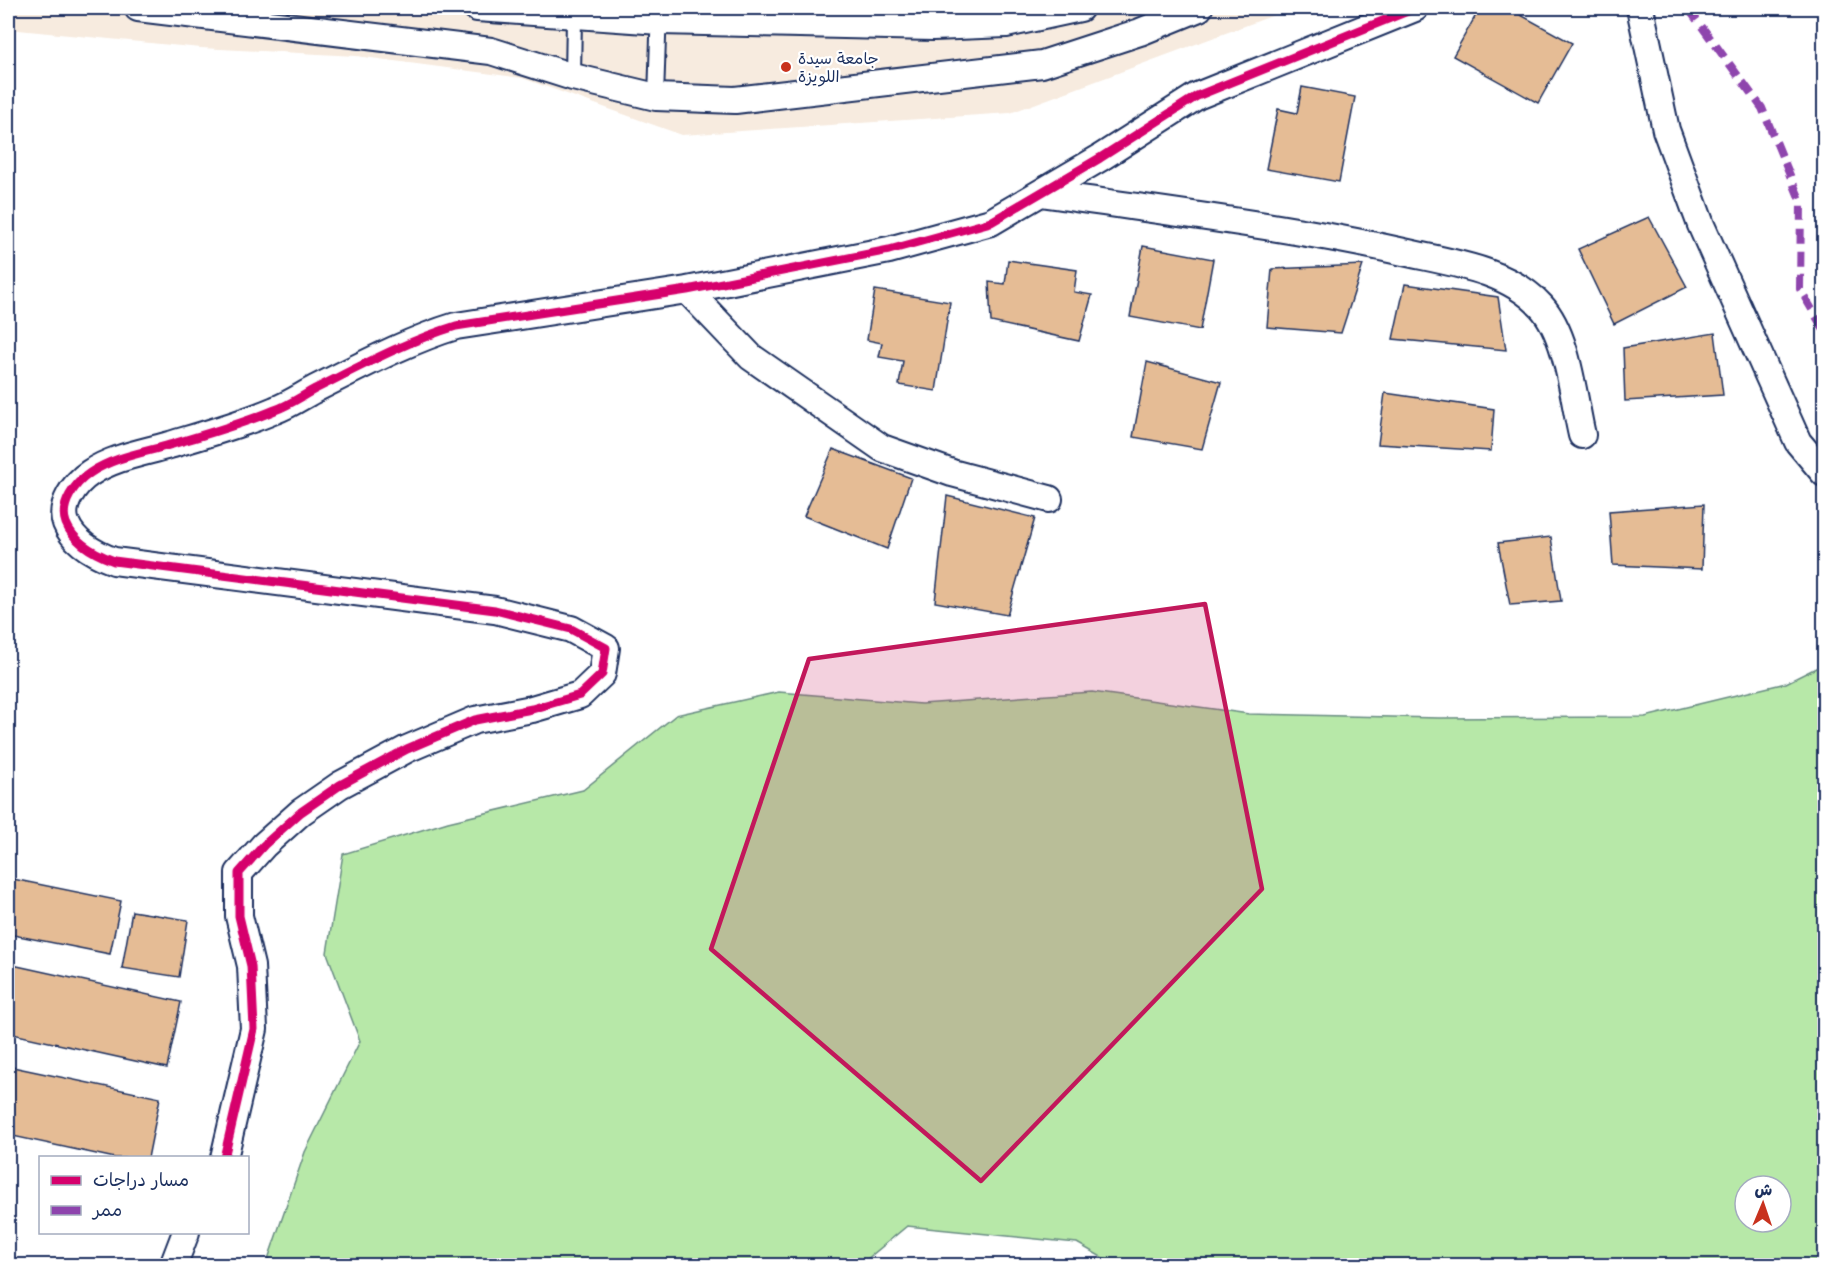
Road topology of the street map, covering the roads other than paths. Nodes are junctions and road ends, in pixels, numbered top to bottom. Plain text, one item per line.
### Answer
1 (138, 8) edge
2 (477, 8) edge
3 (1080, 8) edge
4 (1199, 8) edge
5 (1415, 8) edge
6 (1640, 8) edge
7 (576, 12) edge
8 (659, 14) edge
9 (573, 77) junction
10 (656, 97) junction
11 (1041, 193) junction
12 (687, 290) junction
13 (1582, 435) dead end
14 (1824, 473) edge
15 (1049, 499) dead end
16 (224, 1156) edge
17 (186, 1234) edge
18 (172, 1266) edge

1 - 9 street
2 - 7 street
3 - 8 street
4 - 10 street
5 - 11 street
6 - 14 street
7 - 8 street
7 - 9 lane
8 - 10 lane
9 - 10 street
11 - 12 street
11 - 13 street
12 - 15 street
12 - 16 street
17 - 18 street

